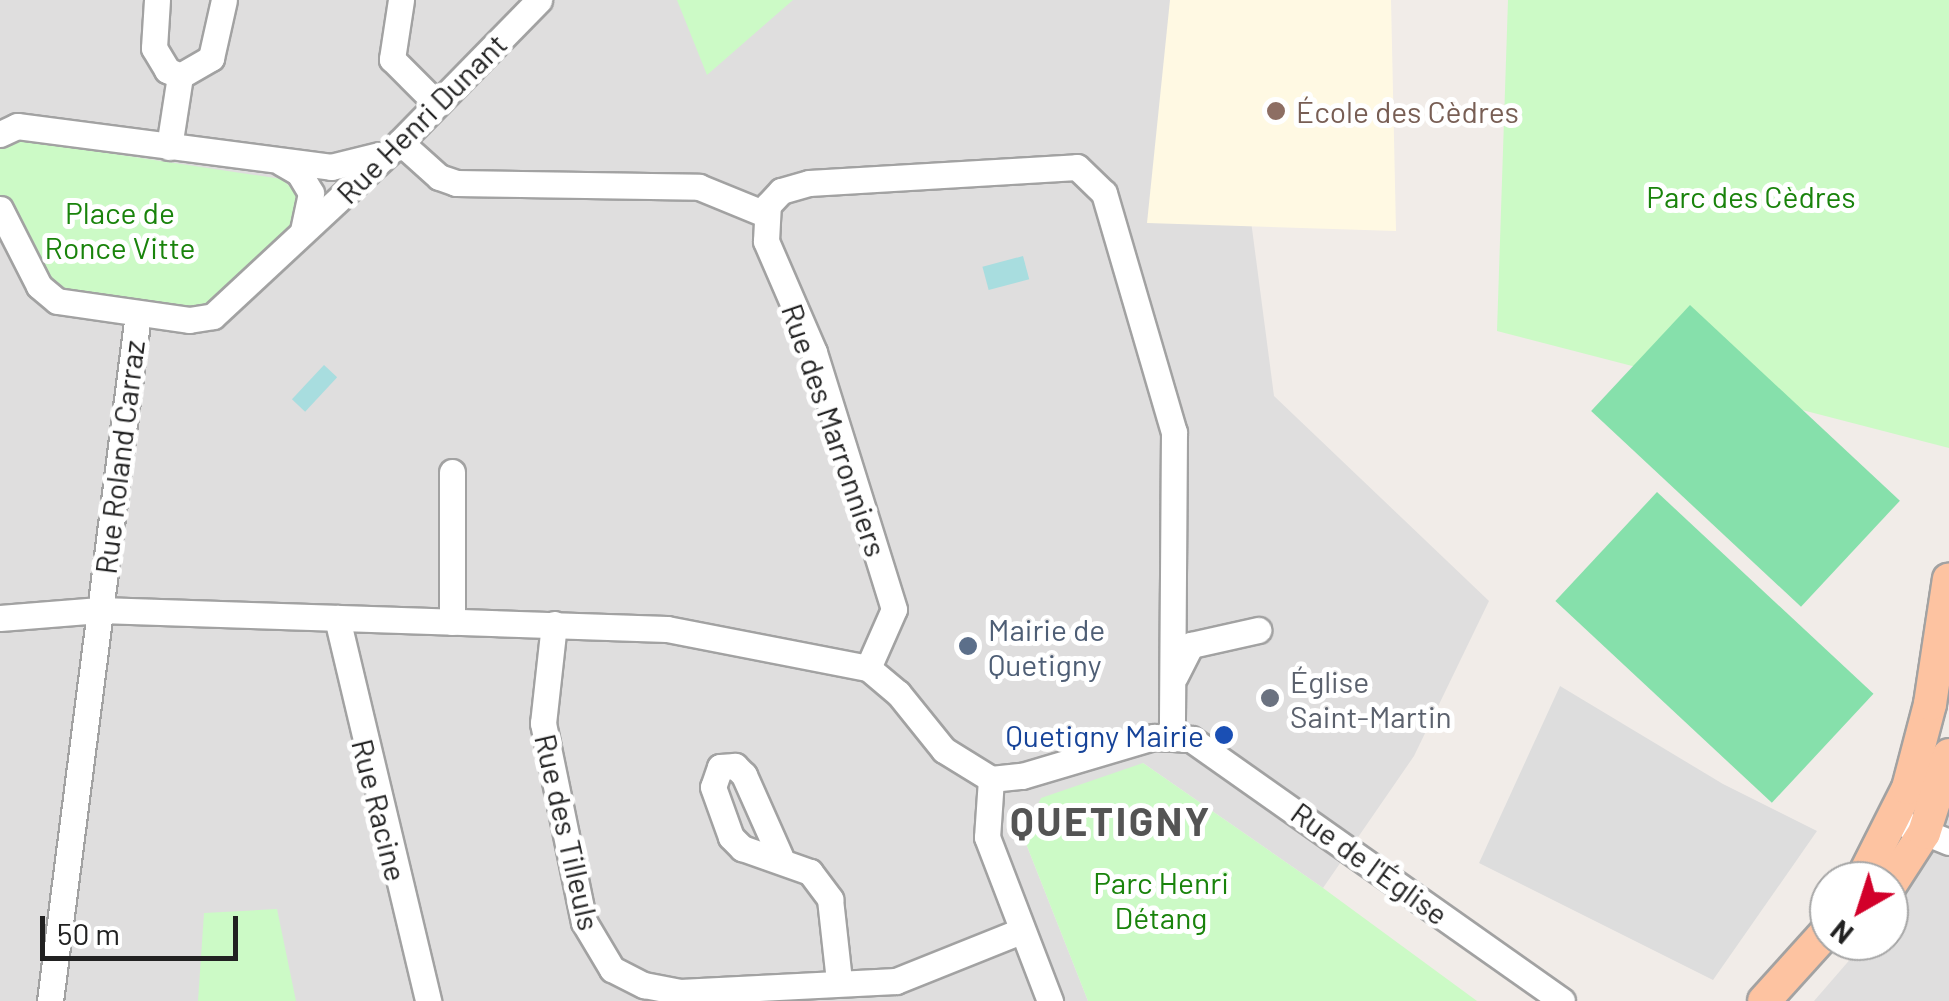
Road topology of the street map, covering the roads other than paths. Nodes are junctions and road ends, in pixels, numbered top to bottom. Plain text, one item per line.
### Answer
1 (157, 0) edge
2 (224, 0) edge
3 (401, 0) edge
4 (540, 0) edge
5 (180, 76) junction
6 (436, 103) junction
7 (6, 127) edge
8 (400, 142) junction
9 (169, 147) junction
10 (282, 163) junction
11 (0, 209) edge
12 (764, 214) junction
13 (301, 236) junction
14 (138, 314) junction
15 (452, 472) dead end
16 (1949, 579) edge
17 (100, 610) junction
18 (0, 618) edge
19 (337, 618) junction
20 (452, 622) junction
21 (554, 624) junction
22 (1258, 630) dead end
23 (868, 668) junction
24 (1172, 681) junction
25 (1172, 736) junction
26 (1949, 754) edge
27 (991, 779) junction
28 (1927, 815) edge
29 (780, 856) dead end
30 (1881, 861) edge
31 (1902, 861) edge
32 (1021, 931) junction
33 (1809, 951) edge
34 (1827, 961) edge
35 (839, 980) junction
36 (50, 1001) edge
37 (428, 1001) edge
38 (1050, 1001) edge
39 (1562, 1001) edge
40 (1764, 1001) edge
41 (1792, 1001) edge

1 - 5 street
2 - 5 street
3 - 6 street
4 - 6 street, Rue Henri Dunant
5 - 9 street
6 - 8 street, Rue Henri Dunant
7 - 9 street
8 - 10 street
8 - 12 street
8 - 13 street, Rue Henri Dunant
9 - 10 street
10 - 13 street, Rue Henri Dunant
11 - 14 street, Rue Roland Carraz
12 - 23 street, Rue des Marronniers
12 - 24 street
13 - 14 street, Rue Henri Dunant
14 - 17 street, Rue Roland Carraz
15 - 20 street
16 - 28 main road
17 - 18 street
17 - 19 street
17 - 36 street, Rue Roland Carraz
19 - 20 street
19 - 37 street, Rue Racine
20 - 21 street
21 - 23 street
21 - 35 street, Rue des Tilleuls
22 - 24 street
23 - 27 street
24 - 25 street
25 - 27 street
25 - 39 street, Rue de l'Église
26 - 28 main road
27 - 32 street
28 - 30 main road
28 - 31 main road
29 - 35 street
32 - 35 street, Rue des Tilleuls
32 - 38 street
33 - 40 main road
34 - 41 main road

